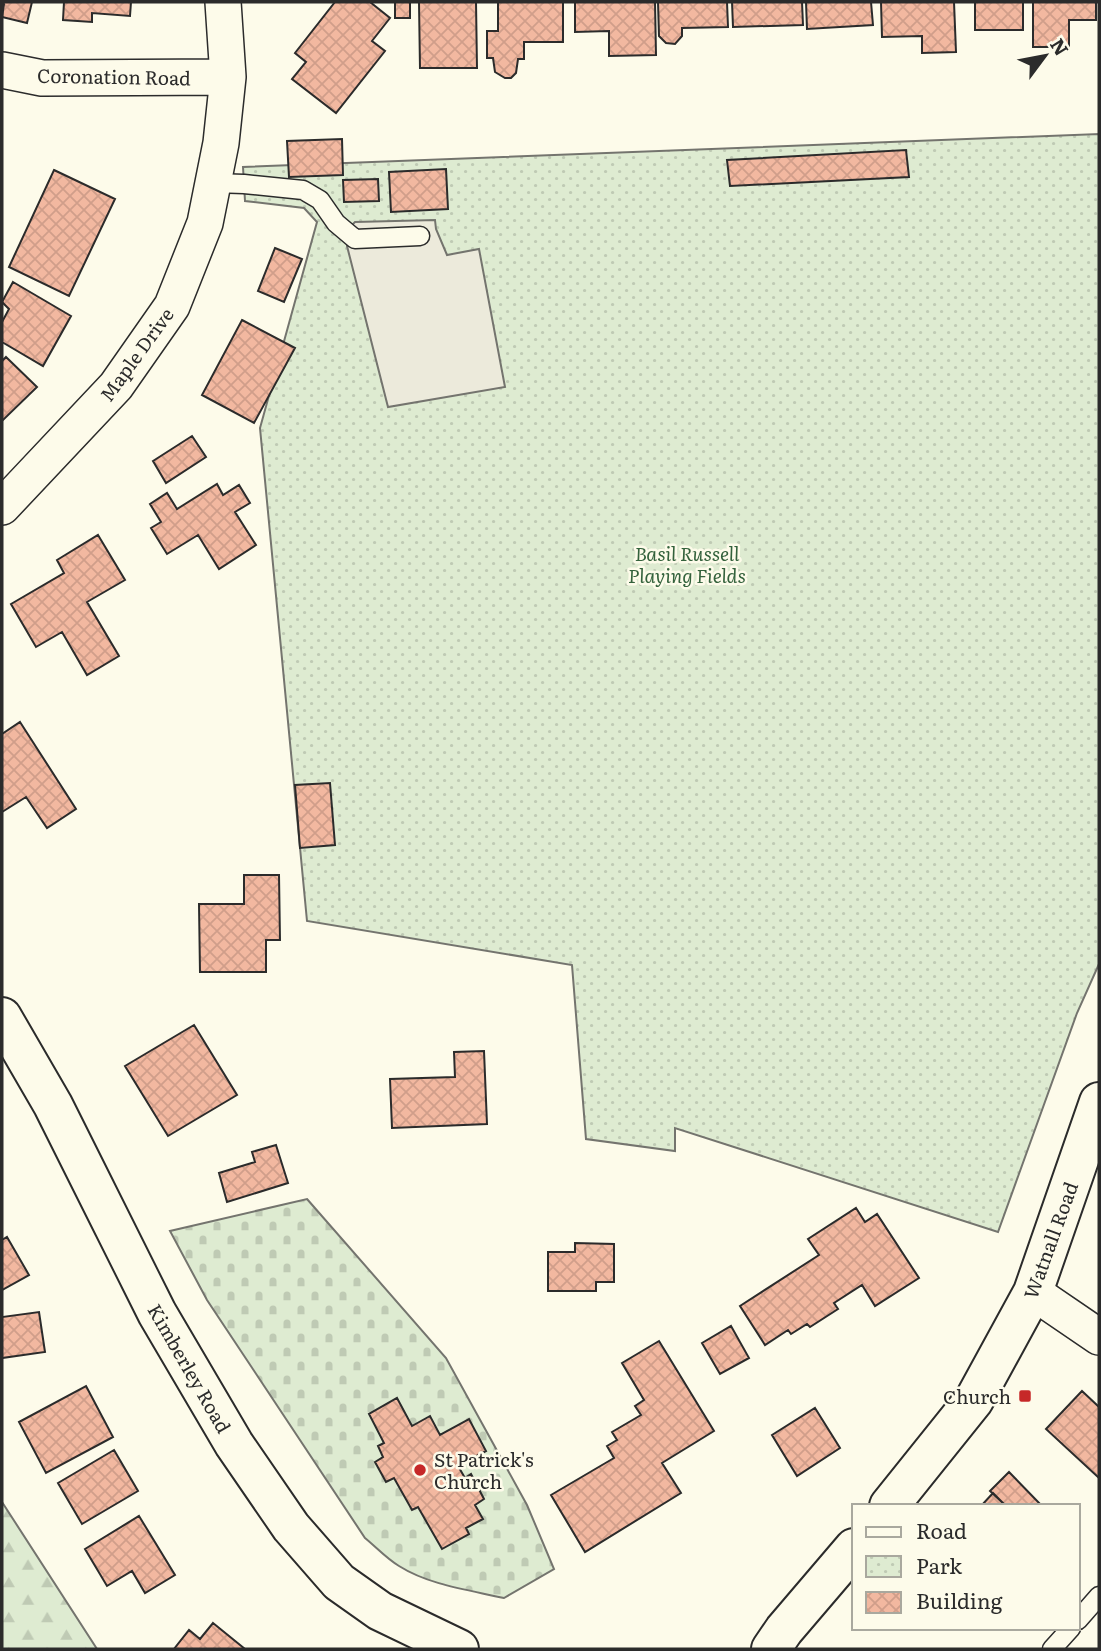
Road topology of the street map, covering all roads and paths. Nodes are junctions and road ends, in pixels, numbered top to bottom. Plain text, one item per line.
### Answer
1 (223, 2) edge
2 (2, 70) edge
3 (228, 77) junction
4 (214, 183) junction
5 (420, 236) dead end
6 (2, 507) edge
7 (2, 1017) edge
8 (1099, 1102) edge
9 (1033, 1292) junction
10 (1099, 1337) edge
11 (891, 1504) edge
12 (852, 1550) edge
13 (1099, 1596) edge
14 (1080, 1618) edge
15 (1069, 1630) edge
16 (459, 1649) edge
17 (771, 1649) edge
18 (1052, 1649) edge

1 - 3 street, Maple Drive
2 - 3 street, Coronation Road
3 - 4 street, Maple Drive
4 - 5 lane
4 - 6 street, Maple Drive
7 - 16 street, Kimberley Road
8 - 9 street, Watnall Road
9 - 10 street
9 - 11 street, Watnall Road
12 - 17 street
13 - 14 lane
15 - 18 lane

